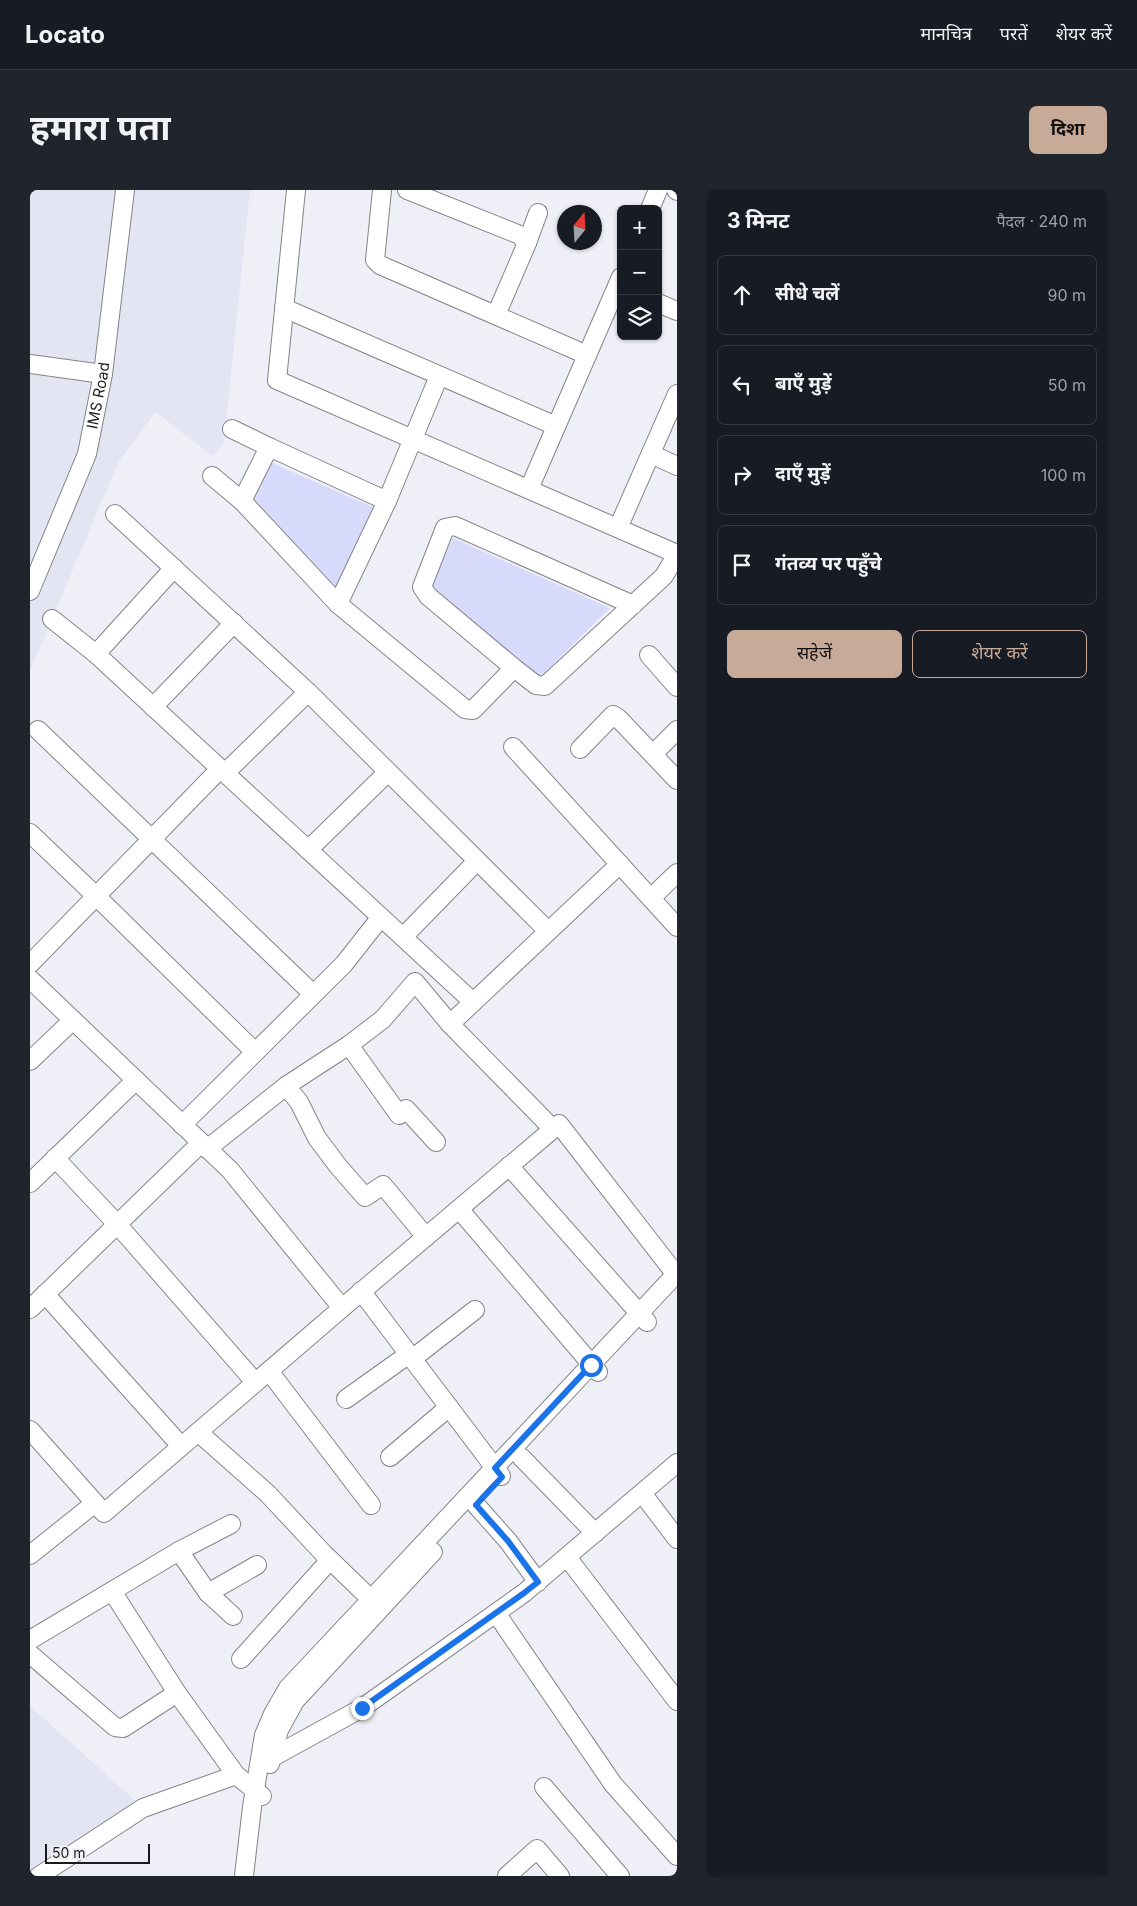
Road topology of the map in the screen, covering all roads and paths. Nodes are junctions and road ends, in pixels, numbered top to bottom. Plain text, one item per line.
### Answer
1 (125, 190) edge
2 (296, 190) edge
3 (382, 190) edge
4 (407, 190) edge
5 (658, 190) edge
6 (652, 205) edge
7 (538, 213) dead end
8 (526, 243) junction
9 (617, 290) edge
10 (662, 305) edge
11 (284, 308) junction
12 (677, 311) edge
13 (496, 315) junction
14 (587, 355) junction
15 (30, 364) edge
16 (103, 374) junction
17 (439, 376) junction
18 (677, 394) edge
19 (556, 426) junction
20 (232, 429) dead end
21 (413, 439) junction
22 (269, 447) junction
23 (651, 454) junction
24 (677, 466) edge
25 (212, 476) dead end
26 (529, 489) junction
27 (242, 501) junction
28 (386, 501) junction
29 (115, 514) dead end
30 (618, 528) junction
31 (174, 568) junction
32 (30, 591) edge
33 (338, 604) junction
34 (633, 605) junction
35 (52, 619) dead end
36 (234, 623) junction
37 (96, 654) junction
38 (649, 656) dead end
39 (514, 668) junction
40 (677, 686) edge
41 (308, 692) junction
42 (153, 707) junction
43 (38, 730) dead end
44 (677, 730) edge
45 (513, 747) dead end
46 (580, 749) dead end
47 (652, 754) junction
48 (222, 771) junction
49 (388, 772) junction
50 (677, 780) edge
51 (30, 833) edge
52 (151, 839) junction
53 (308, 850) junction
54 (477, 861) junction
55 (620, 864) junction
56 (677, 873) edge
57 (96, 896) junction
58 (651, 898) junction
59 (381, 917) junction
60 (677, 927) edge
61 (548, 931) junction
62 (402, 937) junction
63 (30, 964) edge
64 (30, 979) edge
65 (313, 994) junction
66 (473, 1002) junction
67 (73, 1020) junction
68 (450, 1024) junction
69 (349, 1045) junction
70 (255, 1052) junction
71 (30, 1061) edge
72 (136, 1080) junction
73 (286, 1086) junction
74 (182, 1125) junction
75 (553, 1129) junction
76 (436, 1142) dead end
77 (204, 1146) junction
78 (55, 1158) junction
79 (509, 1166) junction
80 (30, 1183) edge
81 (459, 1209) junction
82 (117, 1224) junction
83 (426, 1237) junction
84 (677, 1278) edge
85 (361, 1291) junction
86 (45, 1294) junction
87 (342, 1308) junction
88 (30, 1309) edge
89 (475, 1310) dead end
90 (643, 1318) junction
91 (410, 1356) junction
92 (595, 1369) junction
93 (269, 1371) junction
94 (255, 1382) junction
95 (346, 1399) dead end
96 (449, 1408) junction
97 (30, 1431) edge
98 (198, 1432) junction
99 (181, 1446) junction
100 (390, 1457) dead end
101 (522, 1457) junction
102 (677, 1463) edge
103 (498, 1473) junction
104 (642, 1493) junction
105 (95, 1503) junction
106 (371, 1505) dead end
107 (476, 1505) junction
108 (232, 1524) dead end
109 (595, 1533) junction
110 (677, 1539) edge
111 (179, 1551) junction
112 (30, 1555) edge
113 (567, 1557) junction
114 (330, 1560) junction
115 (257, 1565) dead end
116 (538, 1582) junction
117 (112, 1591) junction
118 (208, 1593) junction
119 (376, 1604) junction
120 (496, 1613) junction
121 (233, 1616) dead end
122 (30, 1640) edge
123 (30, 1654) edge
124 (241, 1659) dead end
125 (177, 1693) junction
126 (677, 1701) edge
127 (271, 1758) junction
128 (236, 1775) junction
129 (544, 1787) dead end
130 (260, 1794) junction
131 (677, 1856) edge
132 (38, 1876) edge
133 (244, 1876) edge
134 (255, 1876) edge
135 (507, 1876) edge
136 (560, 1876) edge
137 (620, 1876) edge

1 - 16 street, IMS Road
2 - 11 street
3 - 13 street
4 - 8 street
5 - 6 street
7 - 8 street
8 - 13 street
9 - 14 street
10 - 12 street
11 - 17 street
11 - 21 street
13 - 14 street
14 - 19 street
15 - 16 street
16 - 32 street, IMS Road
17 - 19 street
17 - 21 street
18 - 23 street
19 - 26 street
20 - 22 street
21 - 26 street
21 - 28 street
22 - 27 street
22 - 28 street
23 - 24 street
23 - 30 street
25 - 27 street
26 - 30 street
27 - 33 street
28 - 33 street
29 - 31 street
30 - 34 street
31 - 36 street
31 - 37 street
33 - 39 street
34 - 39 street
34 - 39 street
35 - 37 street
36 - 41 street
36 - 42 street
37 - 42 street
38 - 40 street
41 - 48 street
41 - 49 street
42 - 48 street
43 - 52 street
44 - 47 street
45 - 55 street
46 - 47 street
47 - 50 street
48 - 52 street
48 - 53 street
49 - 53 street
49 - 54 street
51 - 57 street
52 - 57 street
52 - 65 street
53 - 59 street
54 - 61 street
54 - 62 street
55 - 58 street
55 - 61 street
56 - 58 street
57 - 63 street
57 - 70 street
58 - 60 street
59 - 62 street
59 - 65 street
61 - 66 street
62 - 66 street
64 - 67 street
65 - 70 street
66 - 68 street
67 - 71 street
67 - 72 street
68 - 69 street
68 - 75 street
69 - 73 street
69 - 76 street
70 - 74 street
72 - 74 street
72 - 78 street
73 - 77 street
73 - 83 street
74 - 77 street
75 - 79 street
75 - 84 street
77 - 82 street
77 - 87 street
78 - 80 street
78 - 82 street
79 - 81 street
79 - 90 street
81 - 83 street
81 - 92 street
82 - 86 street
82 - 94 street
83 - 85 street
84 - 90 street
85 - 87 street
85 - 91 street
86 - 88 street
86 - 99 street
87 - 93 street
89 - 91 street
90 - 92 street
91 - 95 street
91 - 96 street
92 - 101 street
92 - 103 street
93 - 94 street
93 - 106 street
94 - 98 street
96 - 100 street
96 - 103 street
97 - 105 street
98 - 99 street
98 - 114 street
99 - 105 street
101 - 103 street
101 - 109 street
102 - 104 street
103 - 107 street
103 - 119 street
104 - 109 street
104 - 110 street
105 - 112 street
107 - 116 street
107 - 119 street
108 - 111 street
109 - 113 street
111 - 117 street
111 - 118 street
113 - 116 street
113 - 126 street
114 - 119 street
114 - 124 street
115 - 118 street
116 - 120 street
117 - 122 street
117 - 125 street
118 - 121 street
119 - 127 street
119 - 130 street
120 - 127 street
120 - 131 street
123 - 125 street
125 - 128 street
127 - 130 street
128 - 130 street
128 - 132 street
129 - 137 street
130 - 133 street
130 - 134 street
135 - 136 street

